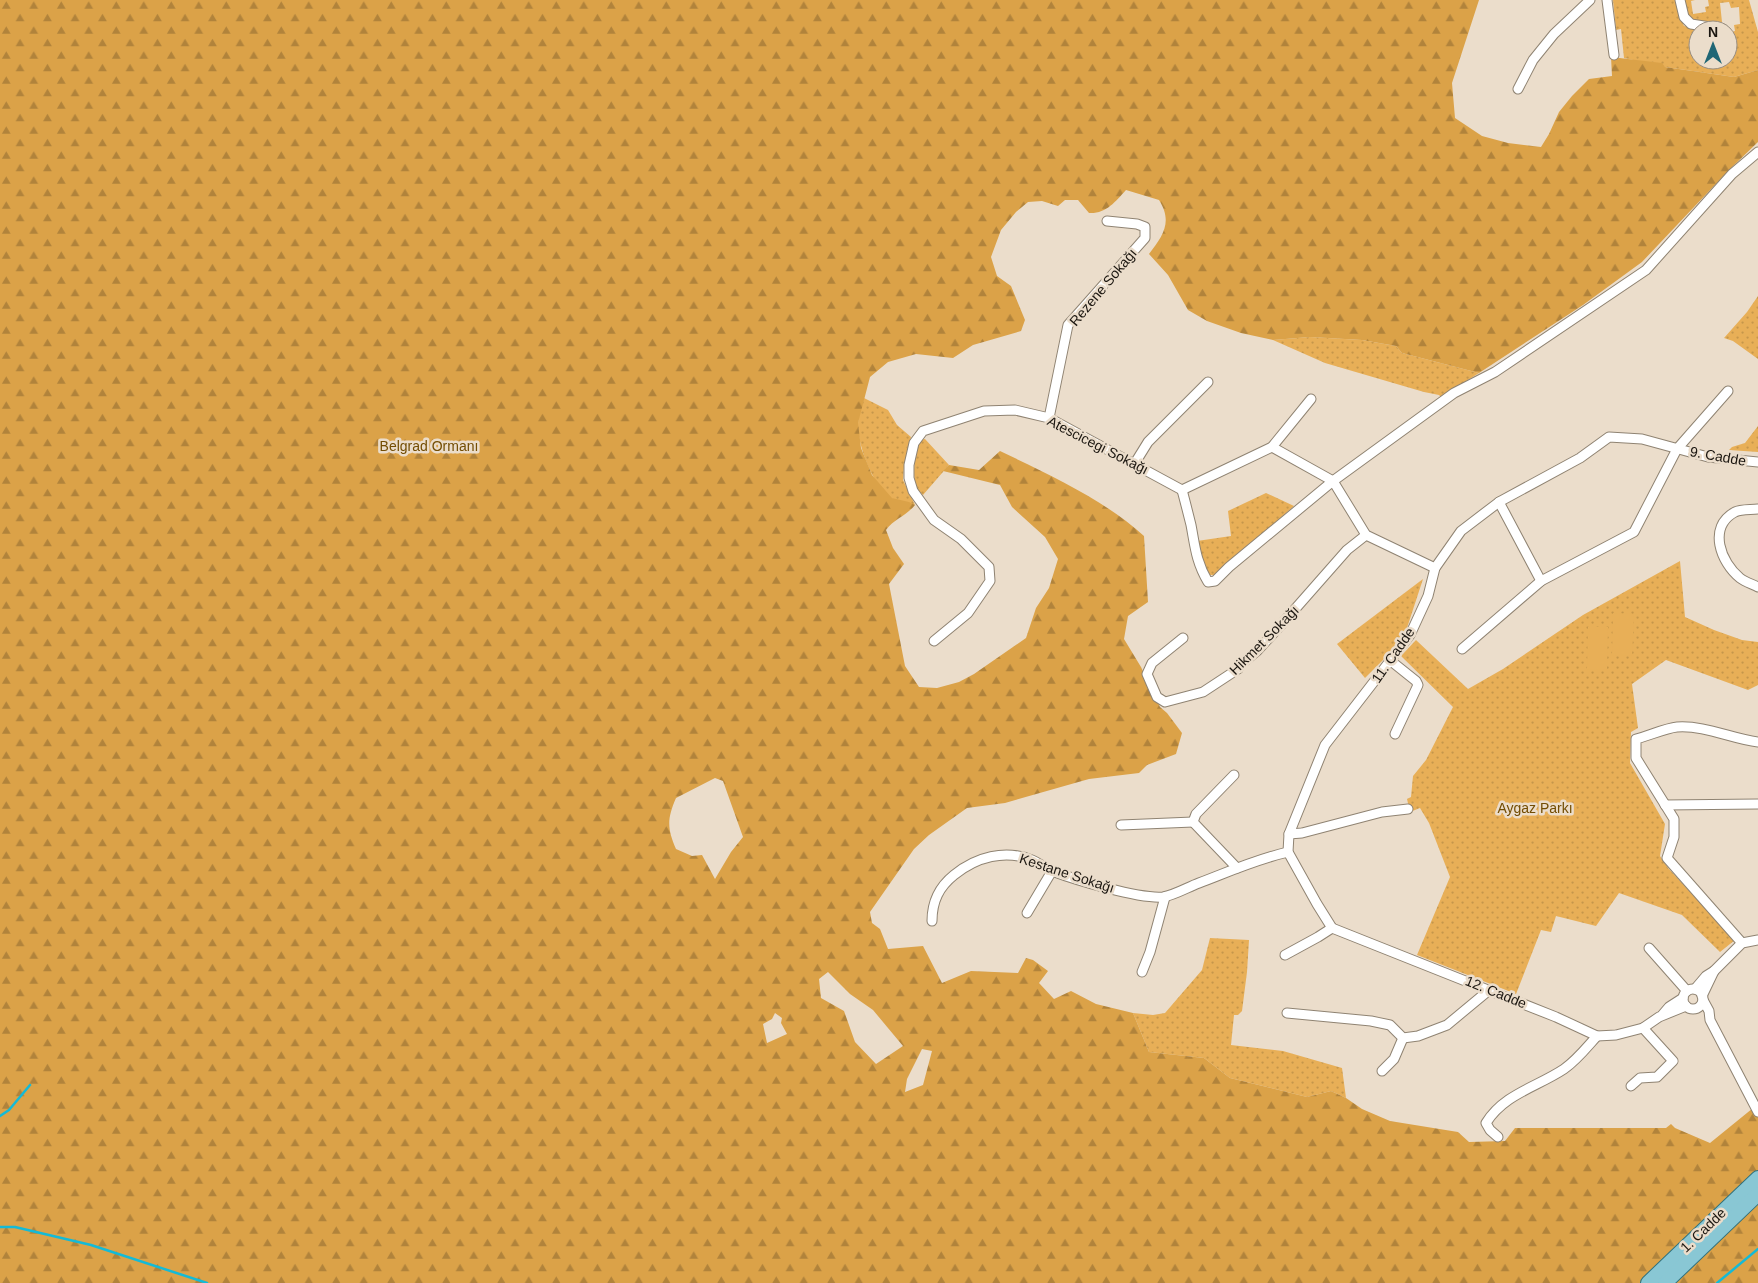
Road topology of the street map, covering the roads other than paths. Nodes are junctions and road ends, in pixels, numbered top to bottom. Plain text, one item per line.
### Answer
1 (1590, 0) edge
2 (1607, 0) edge
3 (1680, 0) edge
4 (1688, 21) edge
5 (1614, 55) dead end
6 (1518, 89) dead end
7 (1758, 152) edge
8 (1106, 221) dead end
9 (1208, 382) dead end
10 (1728, 391) dead end
11 (1311, 399) dead end
12 (1048, 418) junction
13 (1272, 447) junction
14 (1677, 448) junction
15 (1758, 462) edge
16 (1135, 463) junction
17 (1333, 481) junction
18 (1182, 490) junction
19 (1499, 502) junction
20 (1758, 509) edge
21 (1366, 535) junction
22 (1435, 568) junction
23 (1541, 580) junction
24 (1758, 587) edge
25 (1183, 638) dead end
26 (934, 641) dead end
27 (1462, 649) dead end
28 (1391, 661) junction
29 (1395, 734) dead end
30 (1758, 742) edge
31 (1234, 774) dead end
32 (1758, 804) edge
33 (1665, 805) junction
34 (1408, 809) dead end
35 (1193, 822) junction
36 (1121, 825) dead end
37 (1289, 834) junction
38 (1288, 852) junction
39 (1238, 868) junction
40 (1052, 870) junction
41 (1165, 897) junction
42 (1026, 914) dead end
43 (932, 920) dead end
44 (1332, 928) junction
45 (1758, 940) edge
46 (1742, 943) junction
47 (1649, 948) dead end
48 (1285, 955) dead end
49 (1714, 971) junction
50 (1142, 972) dead end
51 (1488, 991) junction
52 (1703, 998) junction
53 (1689, 999) junction
54 (1287, 1013) dead end
55 (1710, 1020) junction
56 (1643, 1028) junction
57 (1597, 1036) junction
58 (1403, 1038) junction
59 (1382, 1072) dead end
60 (1631, 1086) dead end
61 (1758, 1112) edge
62 (1498, 1137) dead end
63 (1758, 1178) edge
64 (1758, 1194) edge
65 (1648, 1283) edge
66 (1665, 1283) edge

1 - 6 street
2 - 5 street
3 - 4 street
7 - 17 street
8 - 12 street, Rezene Sokağı
9 - 16 street
10 - 14 street
11 - 13 street
12 - 16 street, Atescicegi Sokağı
12 - 26 street, Atescicegi Sokağı
13 - 17 street
13 - 18 street
14 - 15 street, 9. Cadde
14 - 19 street, 11. Cadde
14 - 23 street
16 - 18 street, Atescicegi Sokağı
17 - 18 street
17 - 21 street
19 - 22 street, 11. Cadde
19 - 23 street
20 - 24 street
21 - 22 street
21 - 25 street, Hikmet Sokağı
22 - 28 street, 11. Cadde
23 - 27 street
28 - 29 street
28 - 37 street, 11. Cadde
30 - 33 street
31 - 35 street
32 - 33 street
33 - 46 street
34 - 37 street
35 - 36 street
35 - 39 street
37 - 38 street, 11. Cadde
38 - 39 street, Kestane Sokağı
38 - 44 street
39 - 41 street, Kestane Sokağı
40 - 41 street, Kestane Sokağı
40 - 42 street
40 - 43 street, Kestane Sokağı
41 - 50 street
44 - 48 street
44 - 51 street, 12. Cadde
45 - 46 street
46 - 49 street
47 - 53 street
49 - 52 street
49 - 53 street
51 - 57 street, 12. Cadde
51 - 58 street
52 - 53 street
52 - 53 street
52 - 55 street
53 - 55 street
53 - 56 street
54 - 58 street
55 - 61 street
56 - 57 street
56 - 60 street
57 - 62 street
58 - 59 street
63 - 65 main road, 1. Cadde
64 - 66 main road, 1. Cadde

